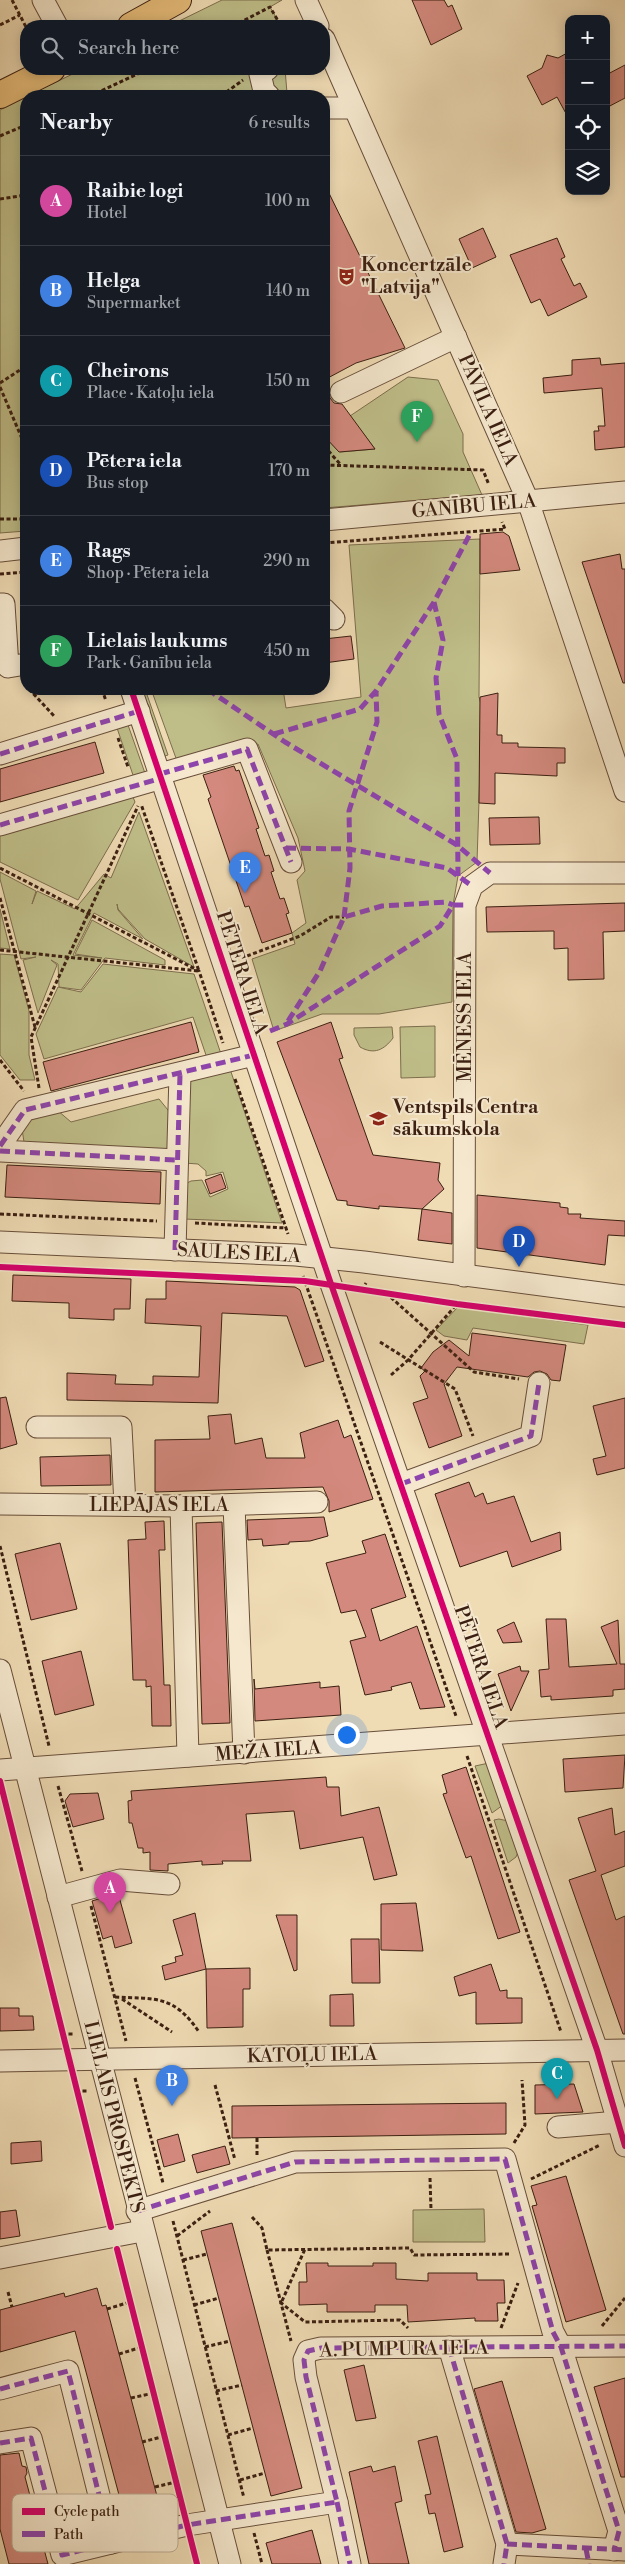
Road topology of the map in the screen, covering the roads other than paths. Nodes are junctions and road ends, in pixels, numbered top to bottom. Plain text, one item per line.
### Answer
1 (43, 0) edge
2 (178, 0) edge
3 (306, 0) edge
4 (54, 20) edge
5 (142, 20) edge
6 (315, 20) edge
7 (330, 53) edge
8 (40, 75) edge
9 (260, 75) edge
10 (264, 90) edge
11 (0, 94) edge
12 (330, 108) edge
13 (354, 108) junction
14 (456, 337) junction
15 (342, 392) dead end
16 (625, 492) edge
17 (528, 501) junction
18 (330, 519) edge
19 (20, 549) edge
20 (0, 551) edge
21 (0, 604) edge
22 (12, 667) edge
23 (133, 695) edge
24 (139, 711) junction
25 (0, 754) edge
26 (161, 776) junction
27 (625, 791) edge
28 (0, 825) edge
29 (292, 862) dead end
30 (625, 874) edge
31 (254, 1055) junction
32 (180, 1074) junction
33 (0, 1115) edge
34 (2, 1145) edge
35 (177, 1160) junction
36 (0, 1242) edge
37 (175, 1250) junction
38 (322, 1258) junction
39 (464, 1276) junction
40 (625, 1296) edge
41 (539, 1382) road end
42 (38, 1427) dead end
43 (401, 1484) junction
44 (317, 1502) dead end
45 (0, 1504) edge
46 (125, 1505) junction
47 (234, 1505) junction
48 (181, 1506) junction
49 (0, 1670) edge
50 (625, 1724) edge
51 (489, 1734) junction
52 (244, 1753) junction
53 (188, 1756) junction
54 (25, 1768) junction
55 (0, 1770) edge
56 (169, 1884) dead end
57 (58, 1896) junction
58 (597, 2050) junction
59 (625, 2050) edge
60 (99, 2059) junction
61 (0, 2061) edge
62 (618, 2122) junction
63 (558, 2127) dead end
64 (625, 2146) edge
65 (137, 2211) junction
66 (142, 2231) junction
67 (0, 2258) edge
68 (625, 2346) edge
69 (449, 2347) junction
70 (561, 2347) junction
71 (0, 2389) edge
72 (0, 2443) edge
73 (46, 2494) edge
74 (99, 2494) edge
75 (337, 2502) junction
76 (218, 2520) junction
77 (178, 2529) edge
78 (620, 2550) edge
79 (86, 2552) edge
80 (505, 2554) edge
81 (588, 2556) edge
82 (64, 2560) edge
83 (230, 2564) edge
84 (350, 2564) edge

1 - 4 street
2 - 5 main road
3 - 6 street
7 - 13 street, PĀVILA IELA
8 - 11 main road
9 - 10 street
12 - 13 street
13 - 14 street, PĀVILA IELA
14 - 15 street
14 - 17 street, PĀVILA IELA
16 - 17 street, GANĪBU IELA
17 - 18 street, GANĪBU IELA
17 - 27 street, PĀVILA IELA
19 - 20 street
21 - 22 street
23 - 24 street, PĒTERA IELA
24 - 25 street
24 - 26 street, PĒTERA IELA
26 - 28 street
26 - 29 street
26 - 31 street, PĒTERA IELA
30 - 39 street, MĒNESS IELA
31 - 32 street
31 - 38 street, PĒTERA IELA
32 - 34 street
32 - 35 street
33 - 34 street
34 - 35 street
35 - 37 street
36 - 37 street, SAULES IELA
37 - 38 street, SAULES IELA
38 - 39 street, SAULES IELA
38 - 43 street, PĒTERA IELA
39 - 40 street, SAULES IELA
41 - 43 street
42 - 46 street
43 - 51 street, PĒTERA IELA
44 - 47 street, LIEPĀJAS IELA
45 - 46 street, LIEPĀJAS IELA
46 - 48 street, LIEPĀJAS IELA
47 - 48 street, LIEPĀJAS IELA
47 - 52 street
48 - 53 street
49 - 54 street, LIELAIS PROSPEKTS
50 - 51 street, MEŽA IELA
51 - 52 street, MEŽA IELA
51 - 58 street, PĒTERA IELA
52 - 53 street, MEŽA IELA
53 - 54 street, MEŽA IELA
54 - 55 street, MEŽA IELA
54 - 57 street, LIELAIS PROSPEKTS
56 - 57 street
57 - 60 street, LIELAIS PROSPEKTS
58 - 59 street, KATOĻU IELA
58 - 60 street, KATOĻU IELA
58 - 62 street, PĒTERA IELA
60 - 61 street, KATOĻU IELA
60 - 65 street, LIELAIS PROSPEKTS
62 - 63 street
62 - 64 street, PĒTERA IELA
65 - 66 street, LIELAIS PROSPEKTS
65 - 70 street
66 - 67 street
66 - 76 street, LIELAIS PROSPEKTS
68 - 70 street, A. PUMPURA IELA
69 - 70 street, A. PUMPURA IELA
69 - 75 street, A. PUMPURA IELA
69 - 80 street
70 - 78 street
71 - 74 street
72 - 73 street
75 - 76 street
75 - 84 street, A. PUMPURA IELA
76 - 77 street
76 - 83 street, LIELAIS PROSPEKTS
78 - 81 street
79 - 82 street
80 - 81 street

